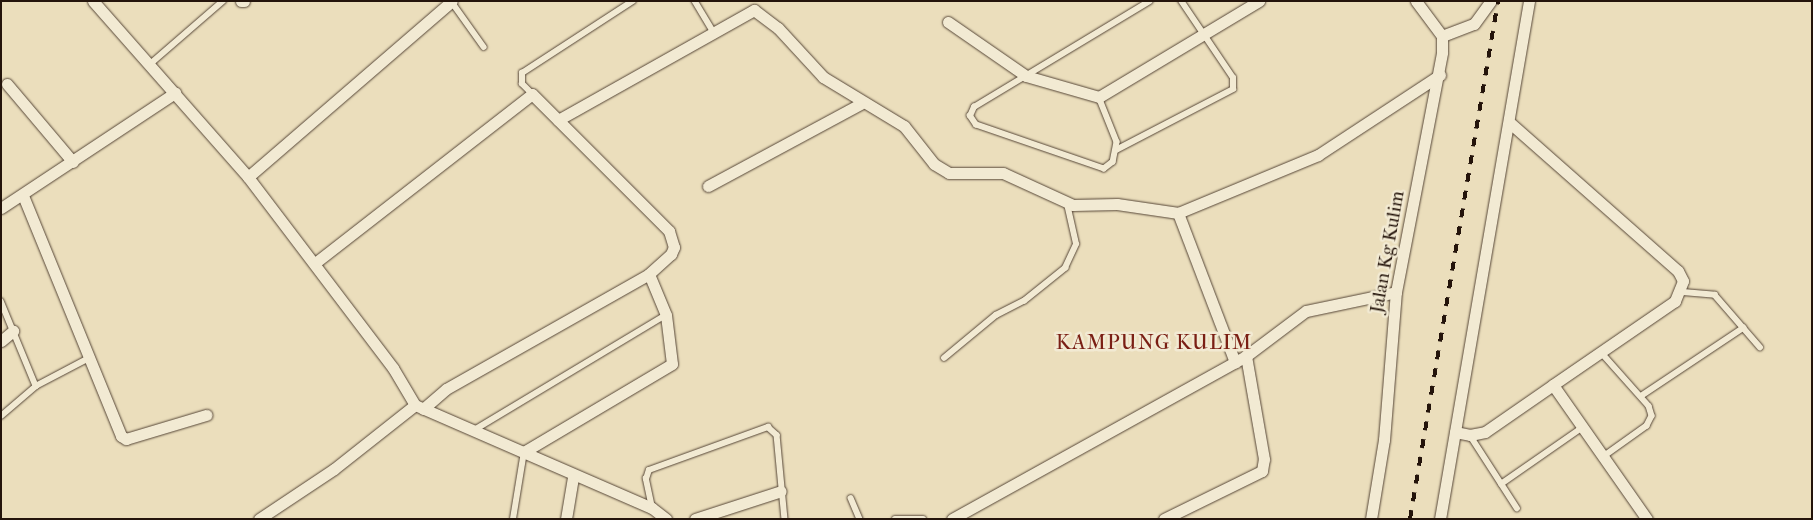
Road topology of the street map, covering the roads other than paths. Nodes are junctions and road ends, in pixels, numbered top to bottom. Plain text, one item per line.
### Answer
1 (93, 1) edge
2 (223, 1) edge
3 (633, 1) edge
4 (695, 1) edge
5 (1150, 1) edge
6 (1181, 1) edge
7 (1258, 1) edge
8 (1416, 1) edge
9 (1491, 1) edge
10 (1529, 1) edge
11 (452, 2) edge
12 (948, 22) dead end
13 (713, 30) junction
14 (1205, 33) junction
15 (1442, 36) junction
16 (484, 47) dead end
17 (150, 64) junction
18 (1440, 75) junction
19 (1026, 76) junction
20 (6, 84) dead end
21 (175, 93) junction
22 (532, 94) junction
23 (1099, 97) junction
24 (860, 104) junction
25 (558, 120) junction
26 (1509, 122) junction
27 (1116, 150) junction
28 (72, 162) junction
29 (248, 178) junction
30 (708, 186) dead end
31 (24, 198) junction
32 (1066, 202) junction
33 (1, 208) edge
34 (1178, 213) junction
35 (315, 263) junction
36 (649, 274) junction
37 (1396, 292) junction
38 (1683, 292) junction
39 (1, 301) edge
40 (666, 315) junction
41 (1744, 328) junction
42 (13, 331) junction
43 (1, 341) edge
44 (1760, 347) dead end
45 (1601, 352) junction
46 (1246, 356) junction
47 (89, 358) junction
48 (944, 358) dead end
49 (1235, 362) junction
50 (1553, 385) junction
51 (36, 386) junction
52 (1641, 396) junction
53 (419, 407) junction
54 (206, 415) dead end
55 (1, 416) edge
56 (1583, 427) junction
57 (476, 429) junction
58 (1455, 432) junction
59 (1470, 435) junction
60 (524, 452) junction
61 (1605, 456) junction
62 (573, 477) junction
63 (1501, 484) junction
64 (781, 491) junction
65 (850, 498) dead end
66 (652, 508) junction
67 (1516, 508) dead end
68 (258, 519) edge
69 (513, 519) edge
70 (566, 519) edge
71 (666, 519) edge
72 (695, 519) edge
73 (785, 519) edge
74 (860, 519) edge
75 (895, 519) edge
76 (923, 519) edge
77 (952, 519) edge
78 (1164, 519) edge
79 (1371, 519) edge
80 (1440, 519) edge
81 (1647, 519) edge

1 - 17 street
2 - 17 lane
3 - 22 lane
4 - 13 lane
5 - 19 lane
6 - 14 lane
7 - 14 street
8 - 15 street
9 - 15 street
10 - 26 street
11 - 16 lane
11 - 29 street
12 - 19 street
13 - 24 street
13 - 25 street
14 - 23 street
14 - 27 lane
15 - 18 street, Jalan Kg Kulim
17 - 21 street
18 - 34 street
18 - 37 street, Jalan Kg Kulim
19 - 23 street
19 - 27 lane
20 - 28 street
21 - 28 street
21 - 29 street
22 - 25 street
22 - 35 street
23 - 27 lane
24 - 30 street
24 - 32 street
25 - 36 street
26 - 38 street
26 - 58 street
28 - 31 street
29 - 35 street
31 - 33 street
31 - 47 street
32 - 34 street
32 - 48 lane
34 - 49 street
35 - 53 street
36 - 40 street
36 - 53 street
37 - 46 street
37 - 79 street, Jalan Kg Kulim
38 - 41 lane
38 - 45 street
39 - 42 lane
40 - 57 lane
40 - 60 street
41 - 44 lane
41 - 52 lane
42 - 43 street
42 - 51 lane
45 - 50 street
45 - 52 lane
46 - 49 street
46 - 78 street
47 - 51 lane
47 - 54 street
49 - 77 street
50 - 56 street
50 - 59 street
51 - 55 lane
52 - 61 lane
53 - 57 street
53 - 68 street
56 - 61 street
56 - 63 lane
57 - 60 street
58 - 59 street
58 - 80 street
59 - 63 lane
60 - 62 street
60 - 69 lane
61 - 81 street
62 - 66 street
62 - 70 street
63 - 67 lane
64 - 66 lane
64 - 72 street
64 - 73 lane
65 - 74 lane
66 - 71 street
75 - 76 lane

